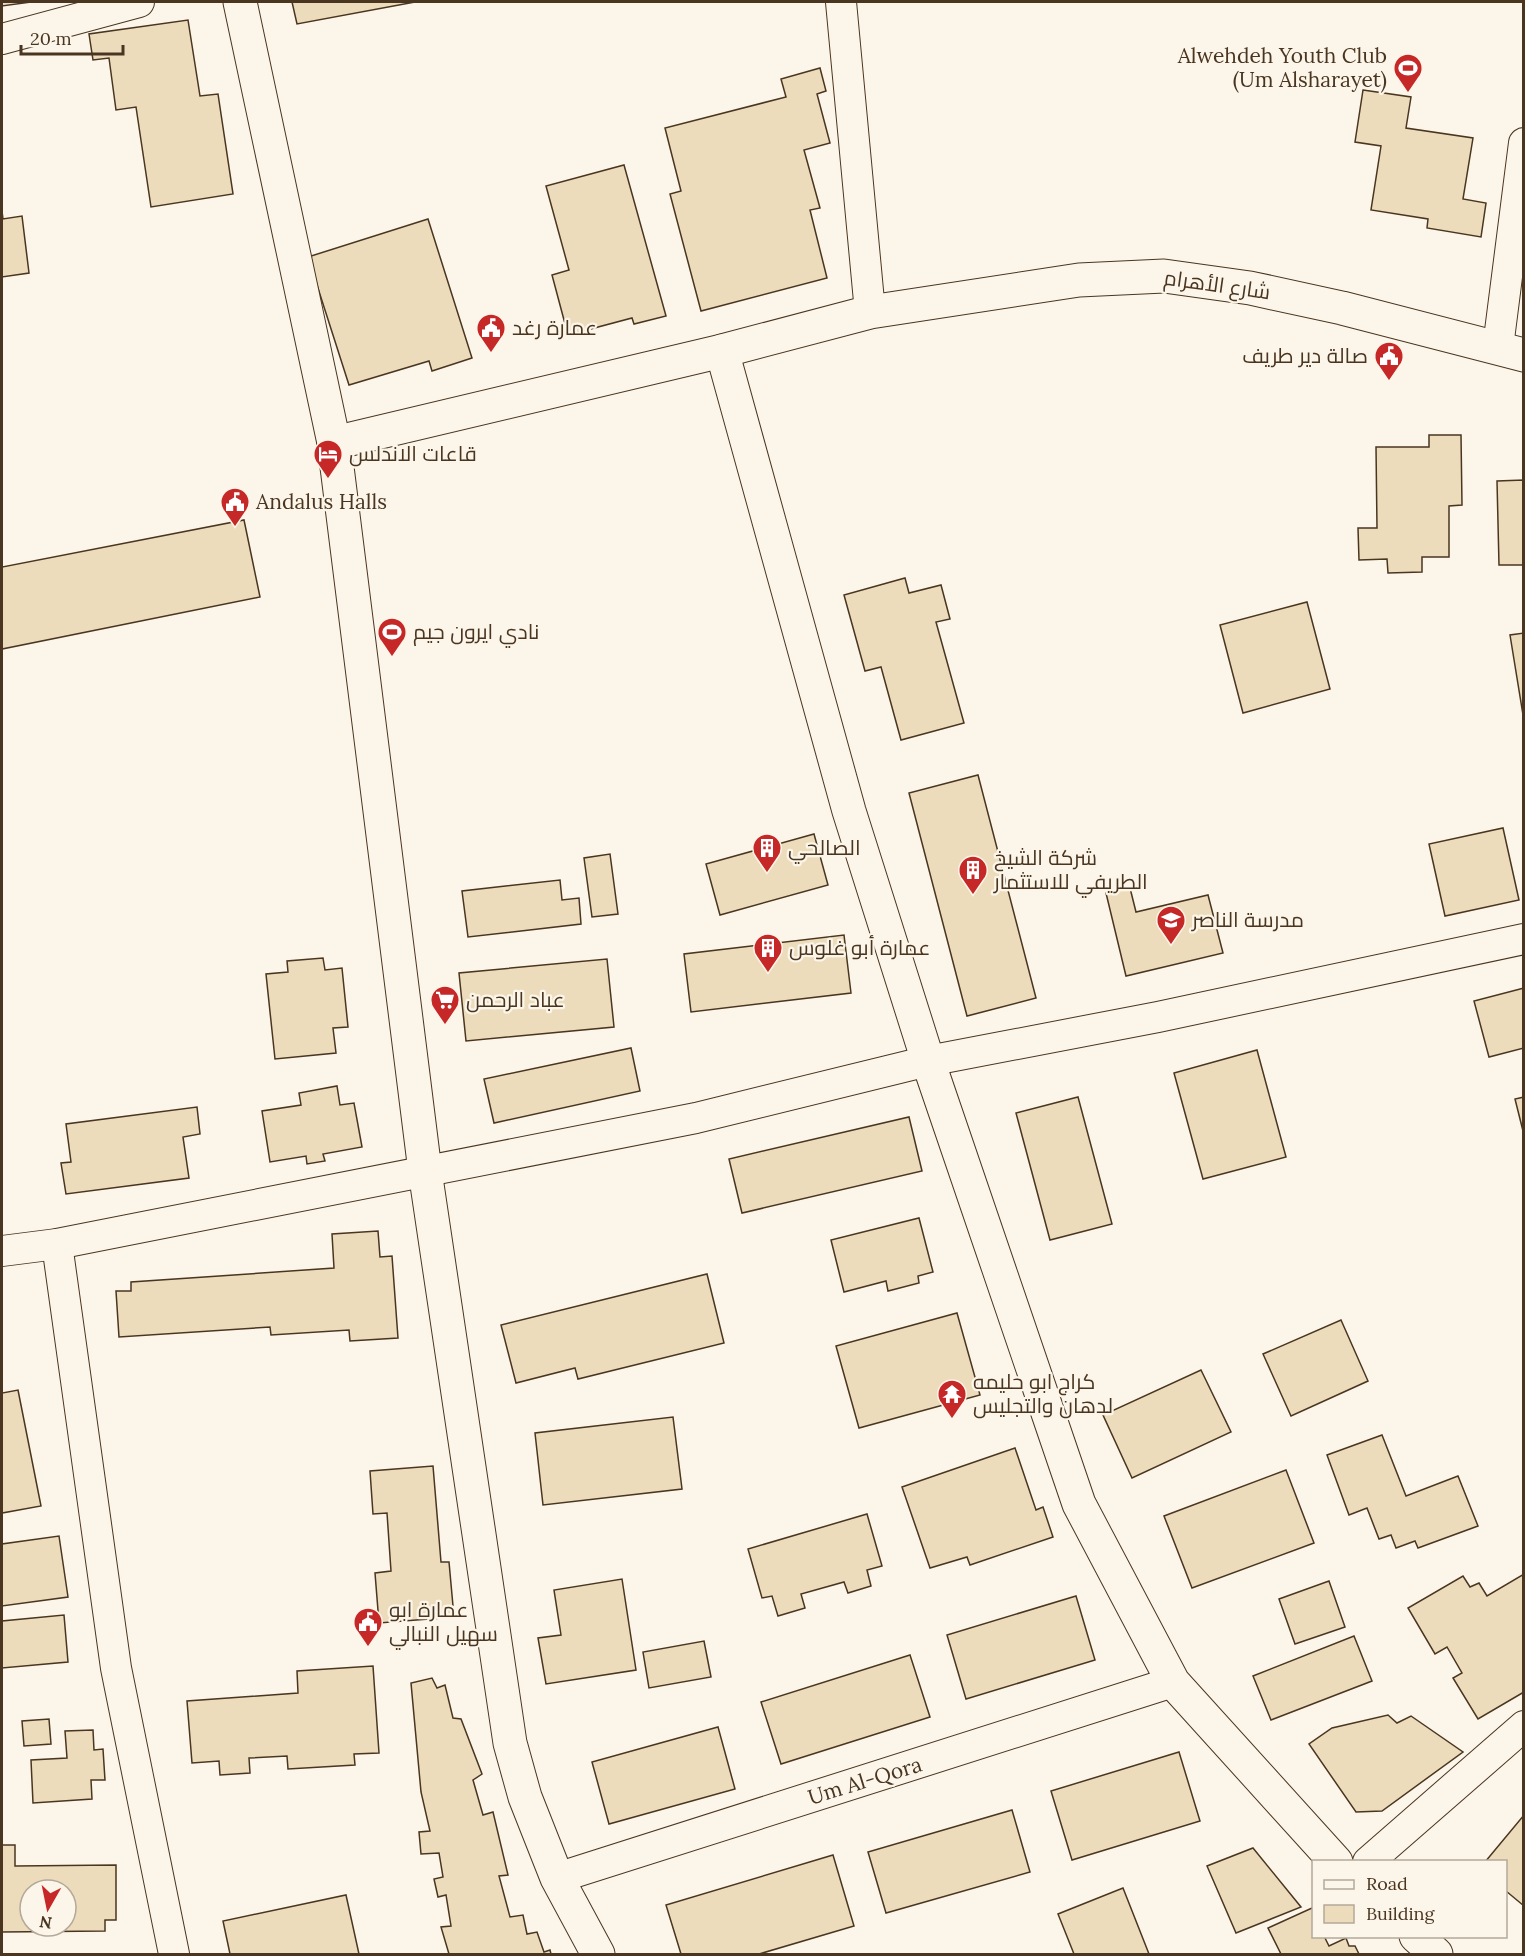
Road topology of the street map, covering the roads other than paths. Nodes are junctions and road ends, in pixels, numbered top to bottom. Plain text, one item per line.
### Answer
1 (139, 2) edge
2 (240, 2) edge
3 (841, 2) edge
4 (2, 39) edge
5 (1524, 143) edge
6 (870, 312) junction
7 (722, 351) junction
8 (1511, 351) edge
9 (334, 443) junction
10 (1524, 939) edge
11 (928, 1061) junction
12 (425, 1171) junction
13 (57, 1244) junction
14 (2, 1251) edge
15 (1173, 1682) junction
16 (1524, 1726) edge
17 (1334, 1860) edge
18 (1370, 1860) edge
19 (557, 1878) junction
20 (1418, 1938) edge
21 (174, 1954) edge
22 (598, 1954) edge
23 (1436, 1954) edge

1 - 4 street
2 - 9 street
3 - 6 street
5 - 8 street
6 - 7 street, شارع الأهرام
6 - 8 street, شارع الأهرام
7 - 9 street, شارع الأهرام
7 - 11 street
9 - 12 street
10 - 11 street
11 - 12 street
11 - 15 street
12 - 13 street
12 - 19 street
13 - 14 street
13 - 21 street
15 - 17 street
15 - 19 street, Um Al-Qora
16 - 18 street
19 - 22 street
20 - 23 street

